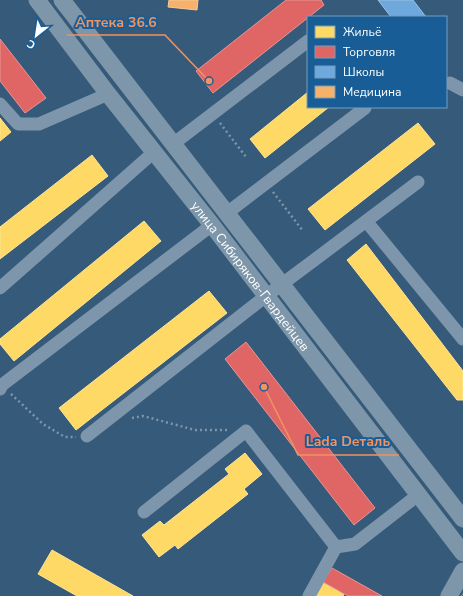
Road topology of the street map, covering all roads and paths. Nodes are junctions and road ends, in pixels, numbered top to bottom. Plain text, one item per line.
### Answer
1 (37, 0) edge
2 (62, 0) edge
3 (307, 42) edge
4 (450, 83) dead end
5 (463, 90) edge
6 (108, 94) junction
7 (0, 104) edge
8 (365, 108) edge
9 (213, 113) junction
10 (173, 144) junction
11 (154, 152) junction
12 (246, 157) dead end
13 (418, 182) dead end
14 (266, 184) junction
15 (227, 213) junction
16 (366, 221) junction
17 (212, 225) junction
18 (303, 231) dead end
19 (282, 284) junction
20 (0, 288) edge
21 (266, 296) junction
22 (463, 339) edge
23 (1, 385) edge
24 (107, 421) junction
25 (246, 431) junction
26 (87, 436) joint
27 (418, 495) junction
28 (144, 512) dead end
29 (463, 519) edge
30 (336, 547) junction
31 (463, 553) edge
32 (463, 571) edge
33 (309, 596) edge
34 (449, 596) edge

1 - 6 main road, улица Сибиряков-Гвардейцев
2 - 10 main road, улица Сибиряков-Гвардейцев
3 - 9 lane
4 - 5 lane
6 - 7 lane
6 - 11 main road, улица Сибиряков-Гвардейцев
8 - 14 lane
9 - 10 lane
9 - 12 path
10 - 15 main road, улица Сибиряков-Гвардейцев
11 - 17 main road, улица Сибиряков-Гвардейцев
11 - 20 lane
13 - 16 lane
14 - 15 lane
14 - 18 path
15 - 19 main road, улица Сибиряков-Гвардейцев
16 - 19 lane
16 - 22 lane
17 - 21 main road, улица Сибиряков-Гвардейцев
17 - 23 lane
19 - 21 lane
19 - 29 main road, улица Сибиряков-Гвардейцев
21 - 24 lane
21 - 27 main road, улица Сибиряков-Гвардейцев
23 - 26 path
24 - 25 path
24 - 26 lane
25 - 28 lane
25 - 30 lane
27 - 30 lane
27 - 31 main road, улица Сибиряков-Гвардейцев
30 - 33 lane
32 - 34 main road

